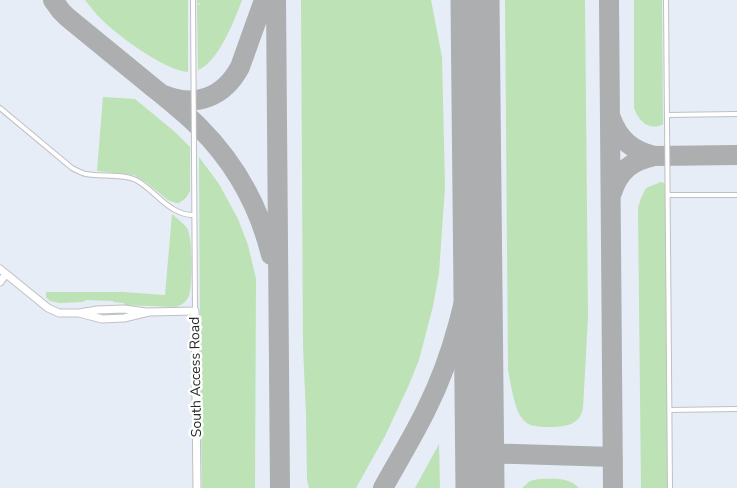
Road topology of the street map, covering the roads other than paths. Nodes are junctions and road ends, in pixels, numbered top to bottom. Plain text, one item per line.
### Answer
1 (193, 0) edge
2 (666, 0) edge
3 (0, 108) edge
4 (737, 114) edge
5 (667, 115) junction
6 (668, 195) junction
7 (737, 195) edge
8 (194, 215) junction
9 (0, 269) edge
10 (6, 274) junction
11 (0, 282) edge
12 (195, 311) junction
13 (670, 410) junction
14 (737, 410) edge
15 (197, 488) edge
16 (670, 488) edge

1 - 8 lane
2 - 5 lane
3 - 8 lane
4 - 5 lane
5 - 6 lane
6 - 7 lane
6 - 13 lane
8 - 12 lane
9 - 10 street, South Access Road
10 - 11 street
10 - 12 street, South Access Road
12 - 15 street, South Access Road
13 - 14 lane
13 - 16 lane

